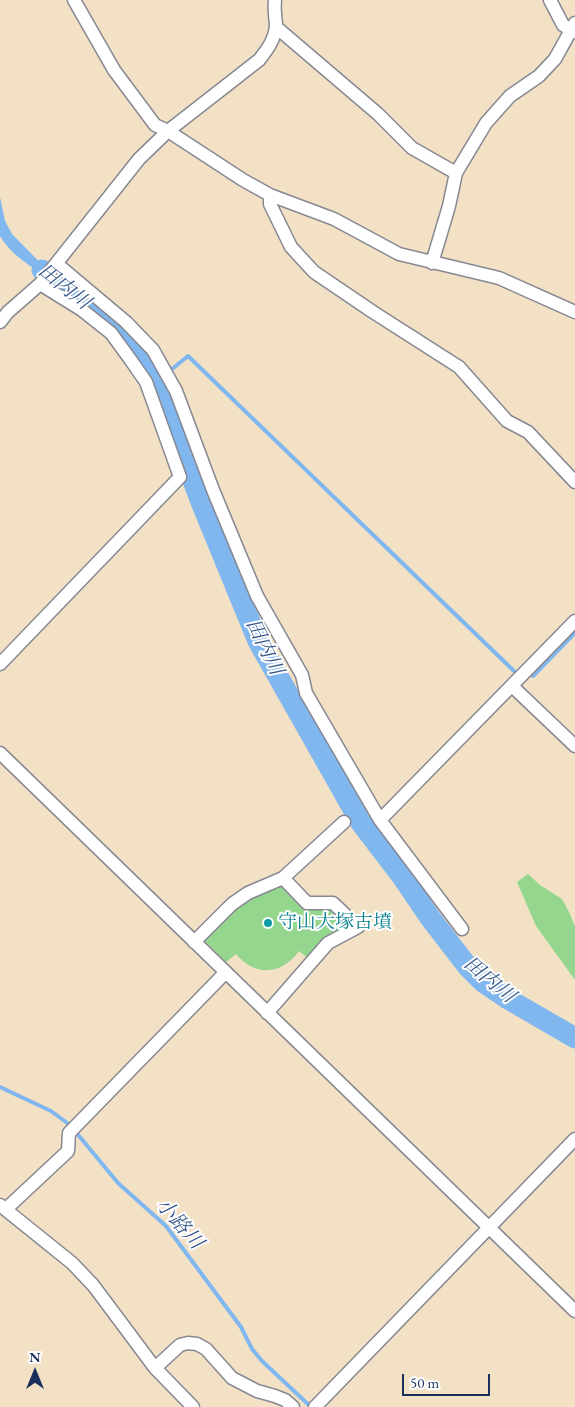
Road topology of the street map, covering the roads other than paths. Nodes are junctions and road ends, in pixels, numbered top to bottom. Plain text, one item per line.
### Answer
1 (74, 0) edge
2 (275, 0) edge
3 (550, 0) edge
4 (276, 27) junction
5 (573, 28) edge
6 (168, 131) junction
7 (456, 173) junction
8 (270, 195) junction
9 (432, 263) junction
10 (56, 266) junction
11 (41, 283) junction
12 (575, 312) edge
13 (0, 322) edge
14 (575, 482) edge
15 (575, 621) edge
16 (0, 664) edge
17 (512, 686) junction
18 (575, 746) edge
19 (0, 753) edge
20 (380, 820) junction
21 (344, 822) dead end
22 (283, 878) junction
23 (462, 929) dead end
24 (194, 942) junction
25 (225, 972) junction
26 (267, 1013) junction
27 (575, 1139) edge
28 (3, 1207) edge
29 (489, 1227) junction
30 (575, 1311) edge
31 (155, 1368) junction
32 (193, 1407) edge
33 (293, 1407) edge
34 (315, 1407) edge

1 - 6 street
2 - 4 street
3 - 5 street
4 - 6 street
4 - 7 street
5 - 7 street
6 - 8 street
6 - 10 street
7 - 9 street
8 - 9 street
8 - 14 street
9 - 12 street
10 - 11 street
10 - 20 street
11 - 13 street
11 - 16 street
15 - 17 street
17 - 18 street
17 - 20 street
19 - 24 street
20 - 23 street
21 - 22 street
22 - 24 street
22 - 26 street
24 - 25 street
25 - 26 street
25 - 28 street
26 - 29 street
27 - 29 street
28 - 31 street
29 - 30 street
29 - 34 street
31 - 32 street
31 - 33 street

